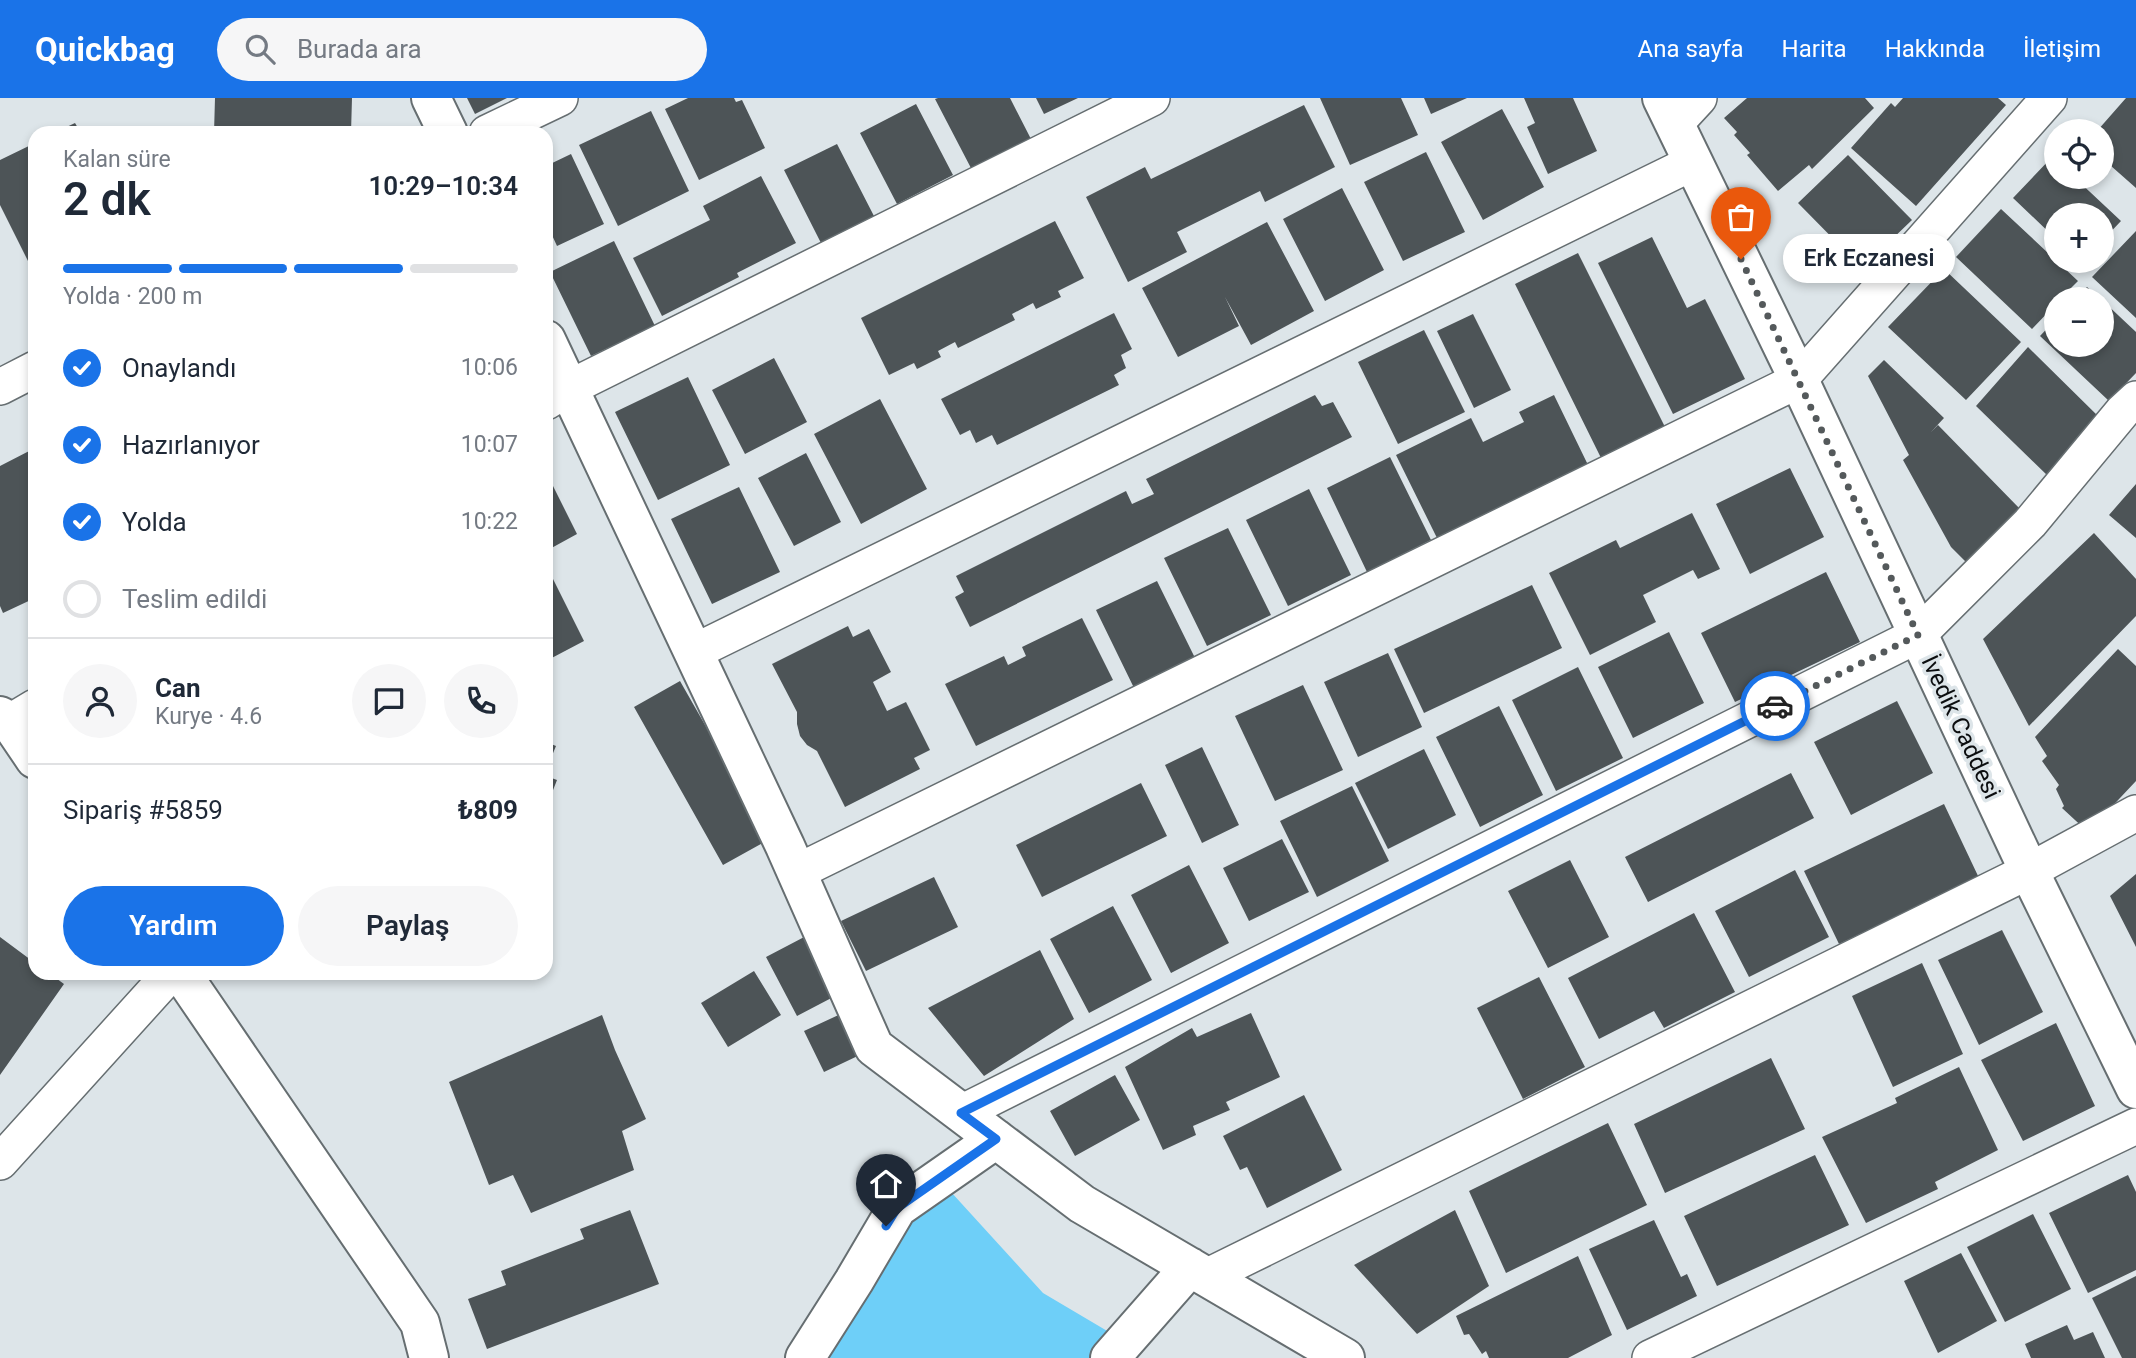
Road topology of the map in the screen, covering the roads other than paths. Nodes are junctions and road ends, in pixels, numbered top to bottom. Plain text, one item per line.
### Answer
1 (431, 98) edge
2 (560, 98) edge
3 (1152, 98) edge
4 (2049, 98) edge
5 (1679, 107) edge
6 (445, 126) edge
7 (502, 126) edge
8 (1694, 162) junction
9 (28, 373) edge
10 (553, 375) edge
11 (1799, 380) junction
12 (0, 387) edge
13 (557, 395) edge
14 (2132, 411) edge
15 (1918, 635) junction
16 (694, 652) junction
17 (15, 715) edge
18 (28, 744) edge
19 (2136, 813) edge
20 (797, 872) junction
21 (2029, 872) junction
22 (165, 980) edge
23 (186, 980) edge
24 (2136, 1089) edge
25 (961, 1113) junction
26 (2136, 1126) edge
27 (996, 1139) junction
28 (0, 1162) edge
29 (1198, 1272) junction
30 (429, 1358) edge
31 (805, 1358) edge
32 (1110, 1358) edge
33 (1345, 1358) edge
34 (1650, 1358) edge

1 - 6 street
2 - 7 street
3 - 13 street
4 - 11 street
5 - 8 street, İvedik Caddesi
8 - 11 street, İvedik Caddesi
8 - 16 street
9 - 12 street
10 - 13 street
11 - 15 street, İvedik Caddesi
11 - 20 street
13 - 16 street
14 - 15 street
15 - 21 street, İvedik Caddesi
15 - 25 street
16 - 20 street
17 - 18 street
19 - 21 street
20 - 25 street
21 - 24 street, İvedik Caddesi
21 - 29 street
22 - 28 street
23 - 30 street
25 - 27 street
26 - 34 street
27 - 29 street
27 - 31 street
29 - 32 street
29 - 33 street

